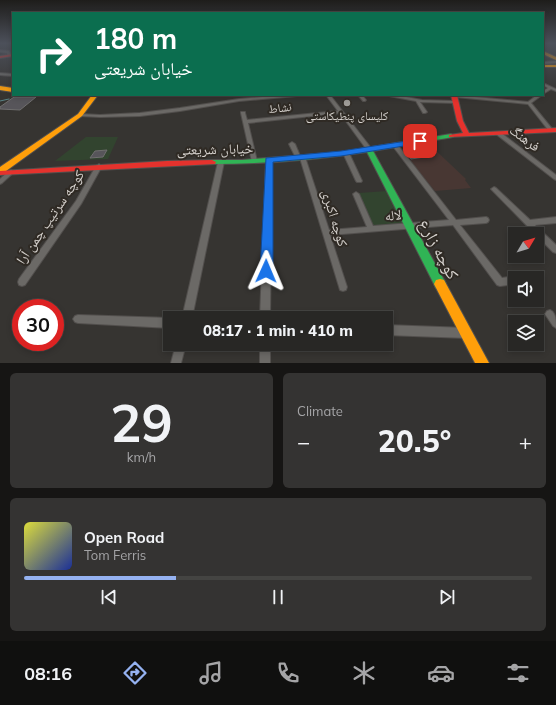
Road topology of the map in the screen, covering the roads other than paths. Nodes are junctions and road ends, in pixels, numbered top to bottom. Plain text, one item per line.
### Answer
1 (556, 62) edge
2 (544, 63) edge
3 (544, 66) edge
4 (556, 66) edge
5 (0, 74) edge
6 (12, 75) edge
7 (544, 84) edge
8 (0, 88) edge
9 (554, 88) edge
10 (12, 90) edge
11 (544, 93) edge
12 (94, 96) edge
13 (236, 96) edge
14 (287, 96) edge
15 (329, 96) edge
16 (361, 96) edge
17 (395, 96) edge
18 (538, 96) edge
19 (455, 98) edge
20 (364, 100) dead end
21 (417, 100) junction
22 (238, 101) junction
23 (529, 102) junction
24 (341, 112) junction
25 (425, 112) dead end
26 (243, 113) dead end
27 (80, 115) junction
28 (460, 121) junction
29 (245, 122) junction
30 (554, 130) edge
31 (498, 133) junction
32 (467, 135) junction
33 (442, 137) junction
34 (292, 144) dead end
35 (396, 145) junction
36 (369, 149) junction
37 (346, 153) junction
38 (300, 157) junction
39 (269, 160) junction
40 (254, 161) junction
41 (221, 162) junction
42 (99, 166) junction
43 (4, 171) edge
44 (556, 178) edge
45 (359, 181) dead end
46 (0, 182) edge
47 (494, 189) dead end
48 (356, 194) dead end
49 (486, 220) dead end
50 (556, 220) edge
51 (455, 223) junction
52 (529, 223) junction
53 (410, 226) junction
54 (371, 229) junction
55 (326, 233) junction
56 (556, 250) edge
57 (508, 281) edge
58 (22, 282) dead end
59 (343, 287) dead end
60 (189, 311) edge
61 (265, 311) edge
62 (550, 314) dead end
63 (78, 319) dead end
64 (163, 322) edge
65 (556, 323) edge
66 (393, 330) edge
67 (467, 334) junction
68 (179, 351) edge
69 (265, 351) edge
70 (176, 363) edge
71 (265, 363) edge
72 (482, 363) edge

1 - 2 street
3 - 4 main road
5 - 6 street
7 - 9 street
8 - 10 main road
9 - 11 street
12 - 27 main road
13 - 22 street
14 - 22 street
15 - 24 street
16 - 20 street
17 - 21 street
18 - 23 street
19 - 21 street
19 - 23 street
19 - 28 main road
21 - 25 street
22 - 27 street
23 - 30 street
24 - 29 street, نشاط
24 - 36 street
26 - 29 street
27 - 43 main road
28 - 32 main road
28 - 33 main road
29 - 40 street
30 - 31 main road, خیابان شریعتی
31 - 32 main road, خیابان شریعتی
31 - 44 street, فرهنگ
32 - 33 main road, خیابان شریعتی
33 - 35 main road, خیابان شریعتی
34 - 38 street, کوچه اکبری
35 - 36 main road, خیابان شریعتی
35 - 51 street
36 - 37 main road, خیابان شریعتی
36 - 53 main road, کوچه زارع
37 - 38 main road, خیابان شریعتی
37 - 45 street
38 - 39 main road, خیابان شریعتی
38 - 55 street, کوچه اکبری
39 - 40 main road, خیابان شریعتی
39 - 61 street
40 - 41 main road, خیابان شریعتی
41 - 42 main road, خیابان شریعتی
41 - 60 street
42 - 43 main road, خیابان شریعتی
42 - 58 street, کوچه سرتیپ چمن آرا
43 - 46 street
47 - 52 street
48 - 54 street
49 - 51 street, لاله
50 - 52 street
51 - 53 street, لاله
51 - 57 street
52 - 56 street
53 - 54 street, لاله
53 - 67 main road, کوچه زارع
54 - 55 street, لاله
55 - 59 street, کوچه اکبری
62 - 65 street
63 - 64 street
66 - 67 street
67 - 72 main road, کوچه زارع
68 - 70 street
69 - 71 street

